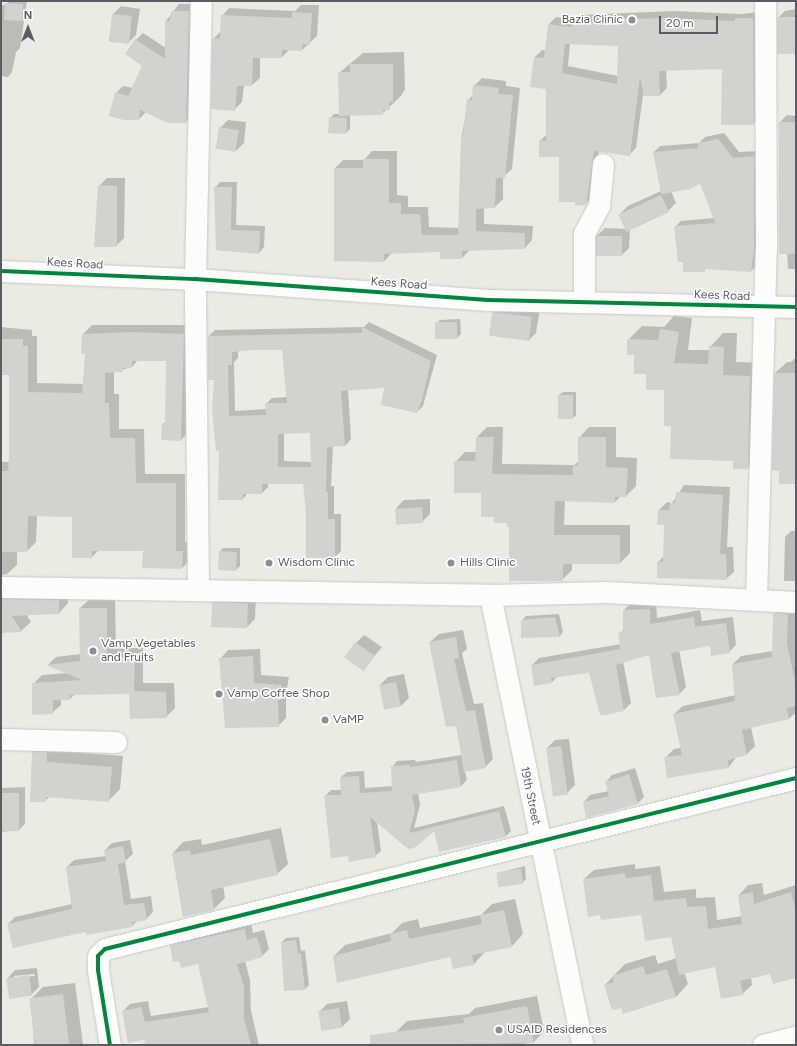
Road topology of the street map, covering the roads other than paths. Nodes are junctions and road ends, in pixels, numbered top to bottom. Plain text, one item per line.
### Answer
1 (201, 1) edge
2 (765, 1) edge
3 (603, 164) dead end
4 (1, 271) edge
5 (195, 280) junction
6 (584, 302) junction
7 (763, 307) junction
8 (796, 307) edge
9 (1, 587) edge
10 (198, 588) junction
11 (490, 594) junction
12 (756, 599) junction
13 (796, 602) edge
14 (1, 739) edge
15 (116, 742) dead end
16 (796, 778) edge
17 (539, 841) junction
18 (796, 1037) edge
19 (110, 1045) edge
20 (582, 1045) edge
21 (763, 1045) edge

1 - 5 street
2 - 7 street
3 - 6 street
4 - 5 street, Kees Road
5 - 6 street, Kees Road
5 - 10 street
6 - 7 street, Kees Road
7 - 8 street, Kees Road
7 - 12 street
9 - 10 street
10 - 11 street
11 - 12 street
11 - 17 street, 19th Street
12 - 13 street
14 - 15 street
16 - 17 street
17 - 19 street
17 - 20 street, 19th Street
18 - 21 street

